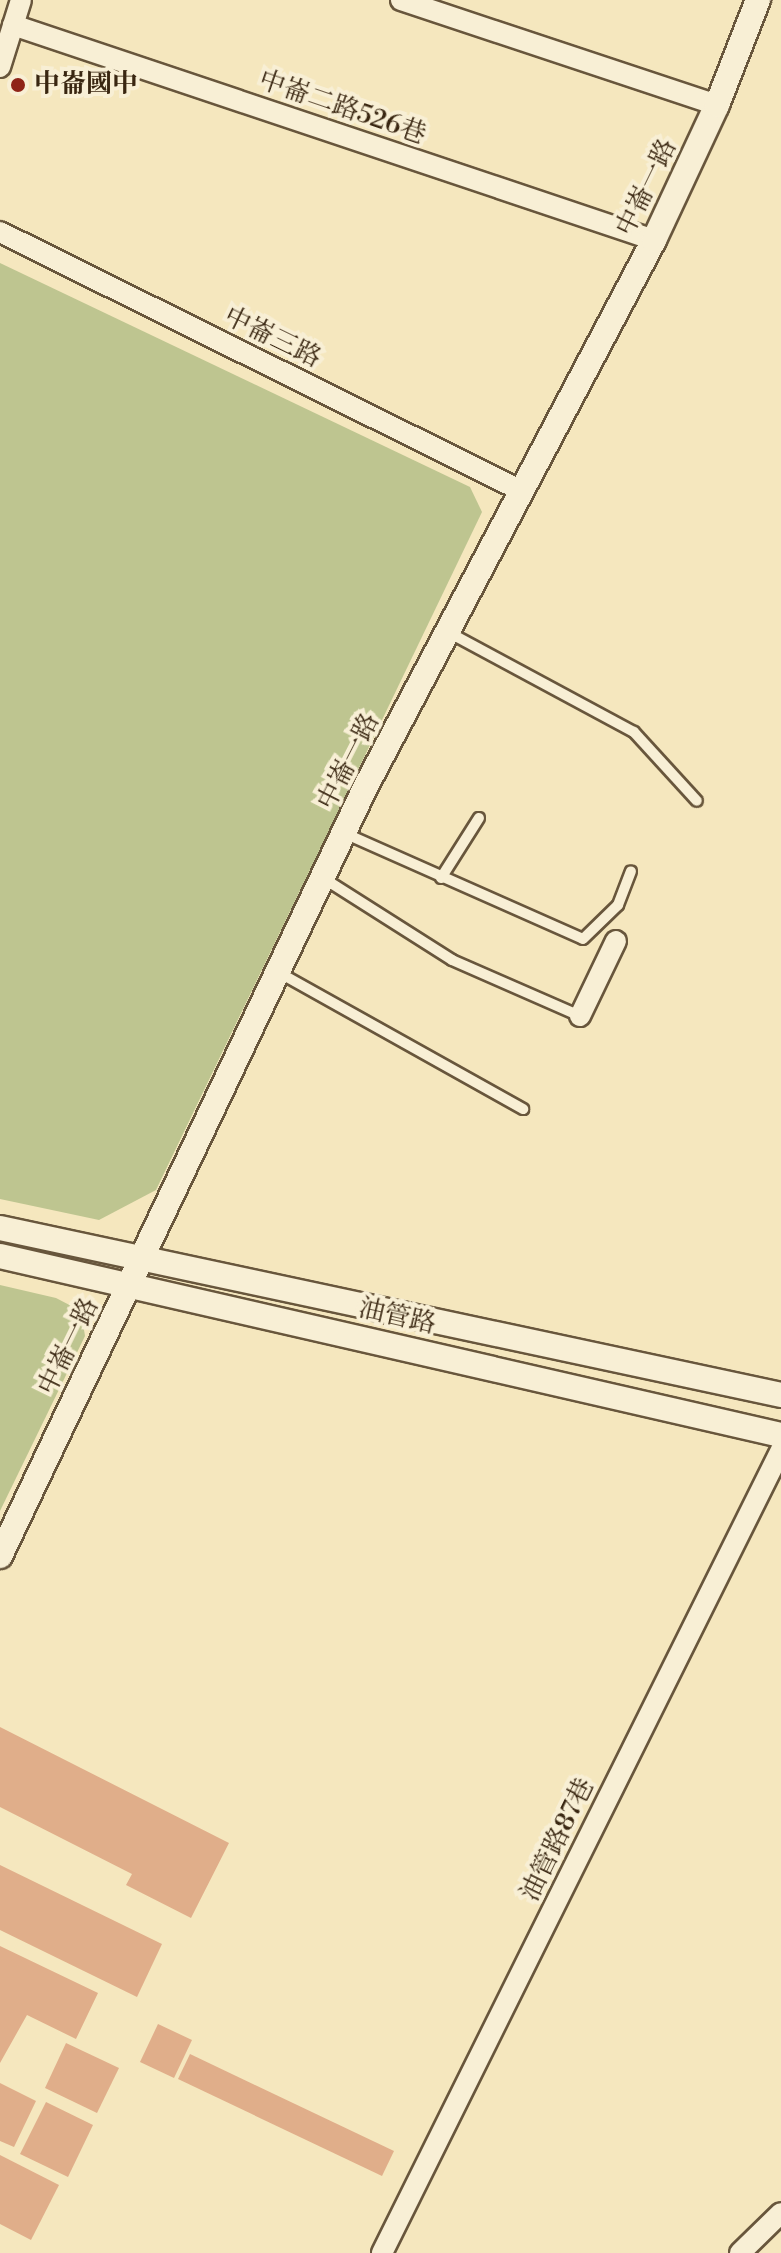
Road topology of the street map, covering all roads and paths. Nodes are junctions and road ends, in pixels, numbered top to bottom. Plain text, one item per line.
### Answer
1 (21, 0) edge
2 (401, 0) edge
3 (758, 0) edge
4 (13, 25) junction
5 (0, 67) edge
6 (717, 105) junction
7 (0, 232) edge
8 (654, 240) junction
9 (522, 491) junction
10 (448, 632) junction
11 (697, 801) dead end
12 (479, 818) dead end
13 (344, 833) junction
14 (631, 871) dead end
15 (323, 878) junction
16 (441, 878) junction
17 (616, 941) dead end
18 (278, 972) junction
19 (580, 1016) joint
20 (523, 1109) dead end
21 (0, 1228) edge
22 (0, 1256) edge
23 (142, 1260) junction
24 (130, 1284) junction
25 (781, 1395) edge
26 (781, 1435) edge
27 (781, 1450) edge
28 (0, 1556) edge
29 (781, 2213) edge
30 (382, 2253) edge
31 (740, 2253) edge

1 - 4 street
2 - 6 street
3 - 6 street, 中崙一路
4 - 5 street
4 - 8 street, 中崙二路526巷
6 - 8 street, 中崙一路
7 - 9 street, 中崙三路
8 - 9 street, 中崙一路
9 - 10 street, 中崙一路
10 - 11 lane
10 - 13 street, 中崙一路
12 - 16 lane
13 - 15 street, 中崙一路
13 - 16 lane
14 - 16 lane
15 - 18 street, 中崙一路
15 - 19 lane
17 - 19 street
18 - 20 lane
18 - 23 street, 中崙一路
21 - 23 street, 油管路
22 - 24 street, 油管路
23 - 24 street, 中崙一路
23 - 25 street, 油管路
24 - 26 street, 油管路
24 - 28 street, 中崙一路
27 - 30 street, 油管路87巷
29 - 31 street

